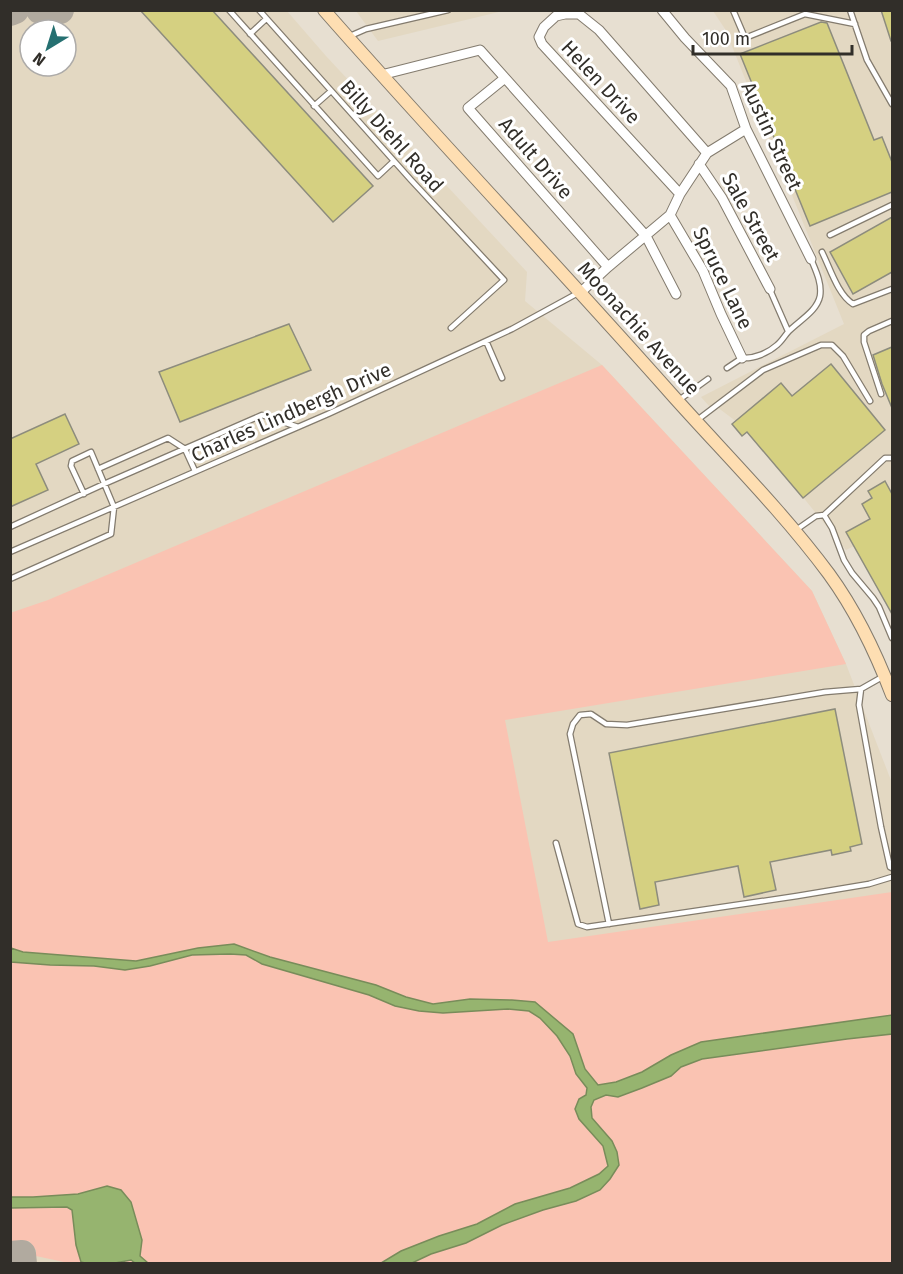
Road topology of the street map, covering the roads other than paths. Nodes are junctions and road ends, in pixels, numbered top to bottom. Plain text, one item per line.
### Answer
1 (229, 10) edge
2 (259, 10) edge
3 (324, 10) edge
4 (448, 10) edge
5 (662, 10) edge
6 (733, 10) edge
7 (850, 10) edge
8 (266, 19) junction
9 (855, 24) junction
10 (250, 34) junction
11 (347, 38) junction
12 (381, 75) junction
13 (506, 78) junction
14 (331, 91) junction
15 (892, 104) edge
16 (314, 106) junction
17 (746, 129) junction
18 (707, 153) junction
19 (394, 161) junction
20 (699, 164) junction
21 (680, 194) junction
22 (892, 206) edge
23 (670, 215) junction
24 (830, 235) dead end
25 (646, 236) junction
26 (822, 252) dead end
27 (811, 259) joint
28 (608, 267) junction
29 (770, 289) joint
30 (892, 289) edge
31 (581, 292) junction
32 (676, 294) dead end
33 (892, 321) edge
34 (451, 328) dead end
35 (788, 332) junction
36 (486, 341) junction
37 (742, 358) junction
38 (727, 368) dead end
39 (502, 378) dead end
40 (708, 379) dead end
41 (881, 394) dead end
42 (678, 401) junction
43 (870, 401) dead end
44 (696, 421) junction
45 (298, 427) junction
46 (185, 449) junction
47 (892, 458) edge
48 (98, 469) junction
49 (195, 471) junction
50 (104, 484) junction
51 (84, 494) junction
52 (114, 507) junction
53 (824, 515) junction
54 (10, 527) edge
55 (795, 532) junction
56 (10, 552) edge
57 (10, 579) edge
58 (892, 638) edge
59 (885, 675) junction
60 (861, 689) junction
61 (892, 694) edge
62 (556, 843) dead end
63 (892, 868) edge
64 (892, 877) edge
65 (609, 924) junction

1 - 10 lane
2 - 8 lane, Billy Diehl Road
3 - 11 main road, Moonachie Avenue
4 - 11 lane
5 - 17 street, Austin Street
6 - 9 lane
7 - 9 lane
8 - 10 lane
8 - 14 lane, Billy Diehl Road
9 - 15 lane
10 - 16 lane
11 - 12 main road, Moonachie Avenue
12 - 13 street, Adult Drive
12 - 31 main road, Moonachie Avenue
13 - 25 street, Adult Drive
13 - 28 street, Adult Drive
14 - 16 lane
14 - 19 lane, Billy Diehl Road
16 - 19 lane
17 - 18 street
17 - 27 street, Austin Street
18 - 20 street
18 - 21 street, Helen Drive
19 - 34 lane, Billy Diehl Road
20 - 21 street
20 - 29 street, Sale Street
21 - 23 street
22 - 24 lane
23 - 25 street
23 - 37 street, Spruce Lane
25 - 28 street
25 - 32 street, Adult Drive
26 - 30 lane
27 - 35 lane
28 - 31 street
29 - 35 lane
31 - 36 lane, Charles Lindbergh Drive
31 - 42 main road, Moonachie Avenue
33 - 41 lane
35 - 37 lane
36 - 39 lane
36 - 45 lane, Charles Lindbergh Drive
37 - 38 lane
40 - 42 lane
42 - 44 main road, Moonachie Avenue
43 - 44 lane
44 - 55 main road, Moonachie Avenue
45 - 46 lane
45 - 49 lane, Charles Lindbergh Drive
46 - 48 lane
46 - 49 lane
46 - 50 lane
47 - 53 lane
48 - 50 lane
48 - 51 lane
49 - 52 lane, Charles Lindbergh Drive
50 - 51 lane
50 - 52 lane
51 - 54 lane
52 - 56 lane, Charles Lindbergh Drive
52 - 57 lane
53 - 55 lane
53 - 58 lane
55 - 59 main road, Moonachie Avenue
59 - 60 lane
59 - 61 main road, Moonachie Avenue
60 - 63 lane
60 - 65 lane
62 - 65 lane
64 - 65 lane

